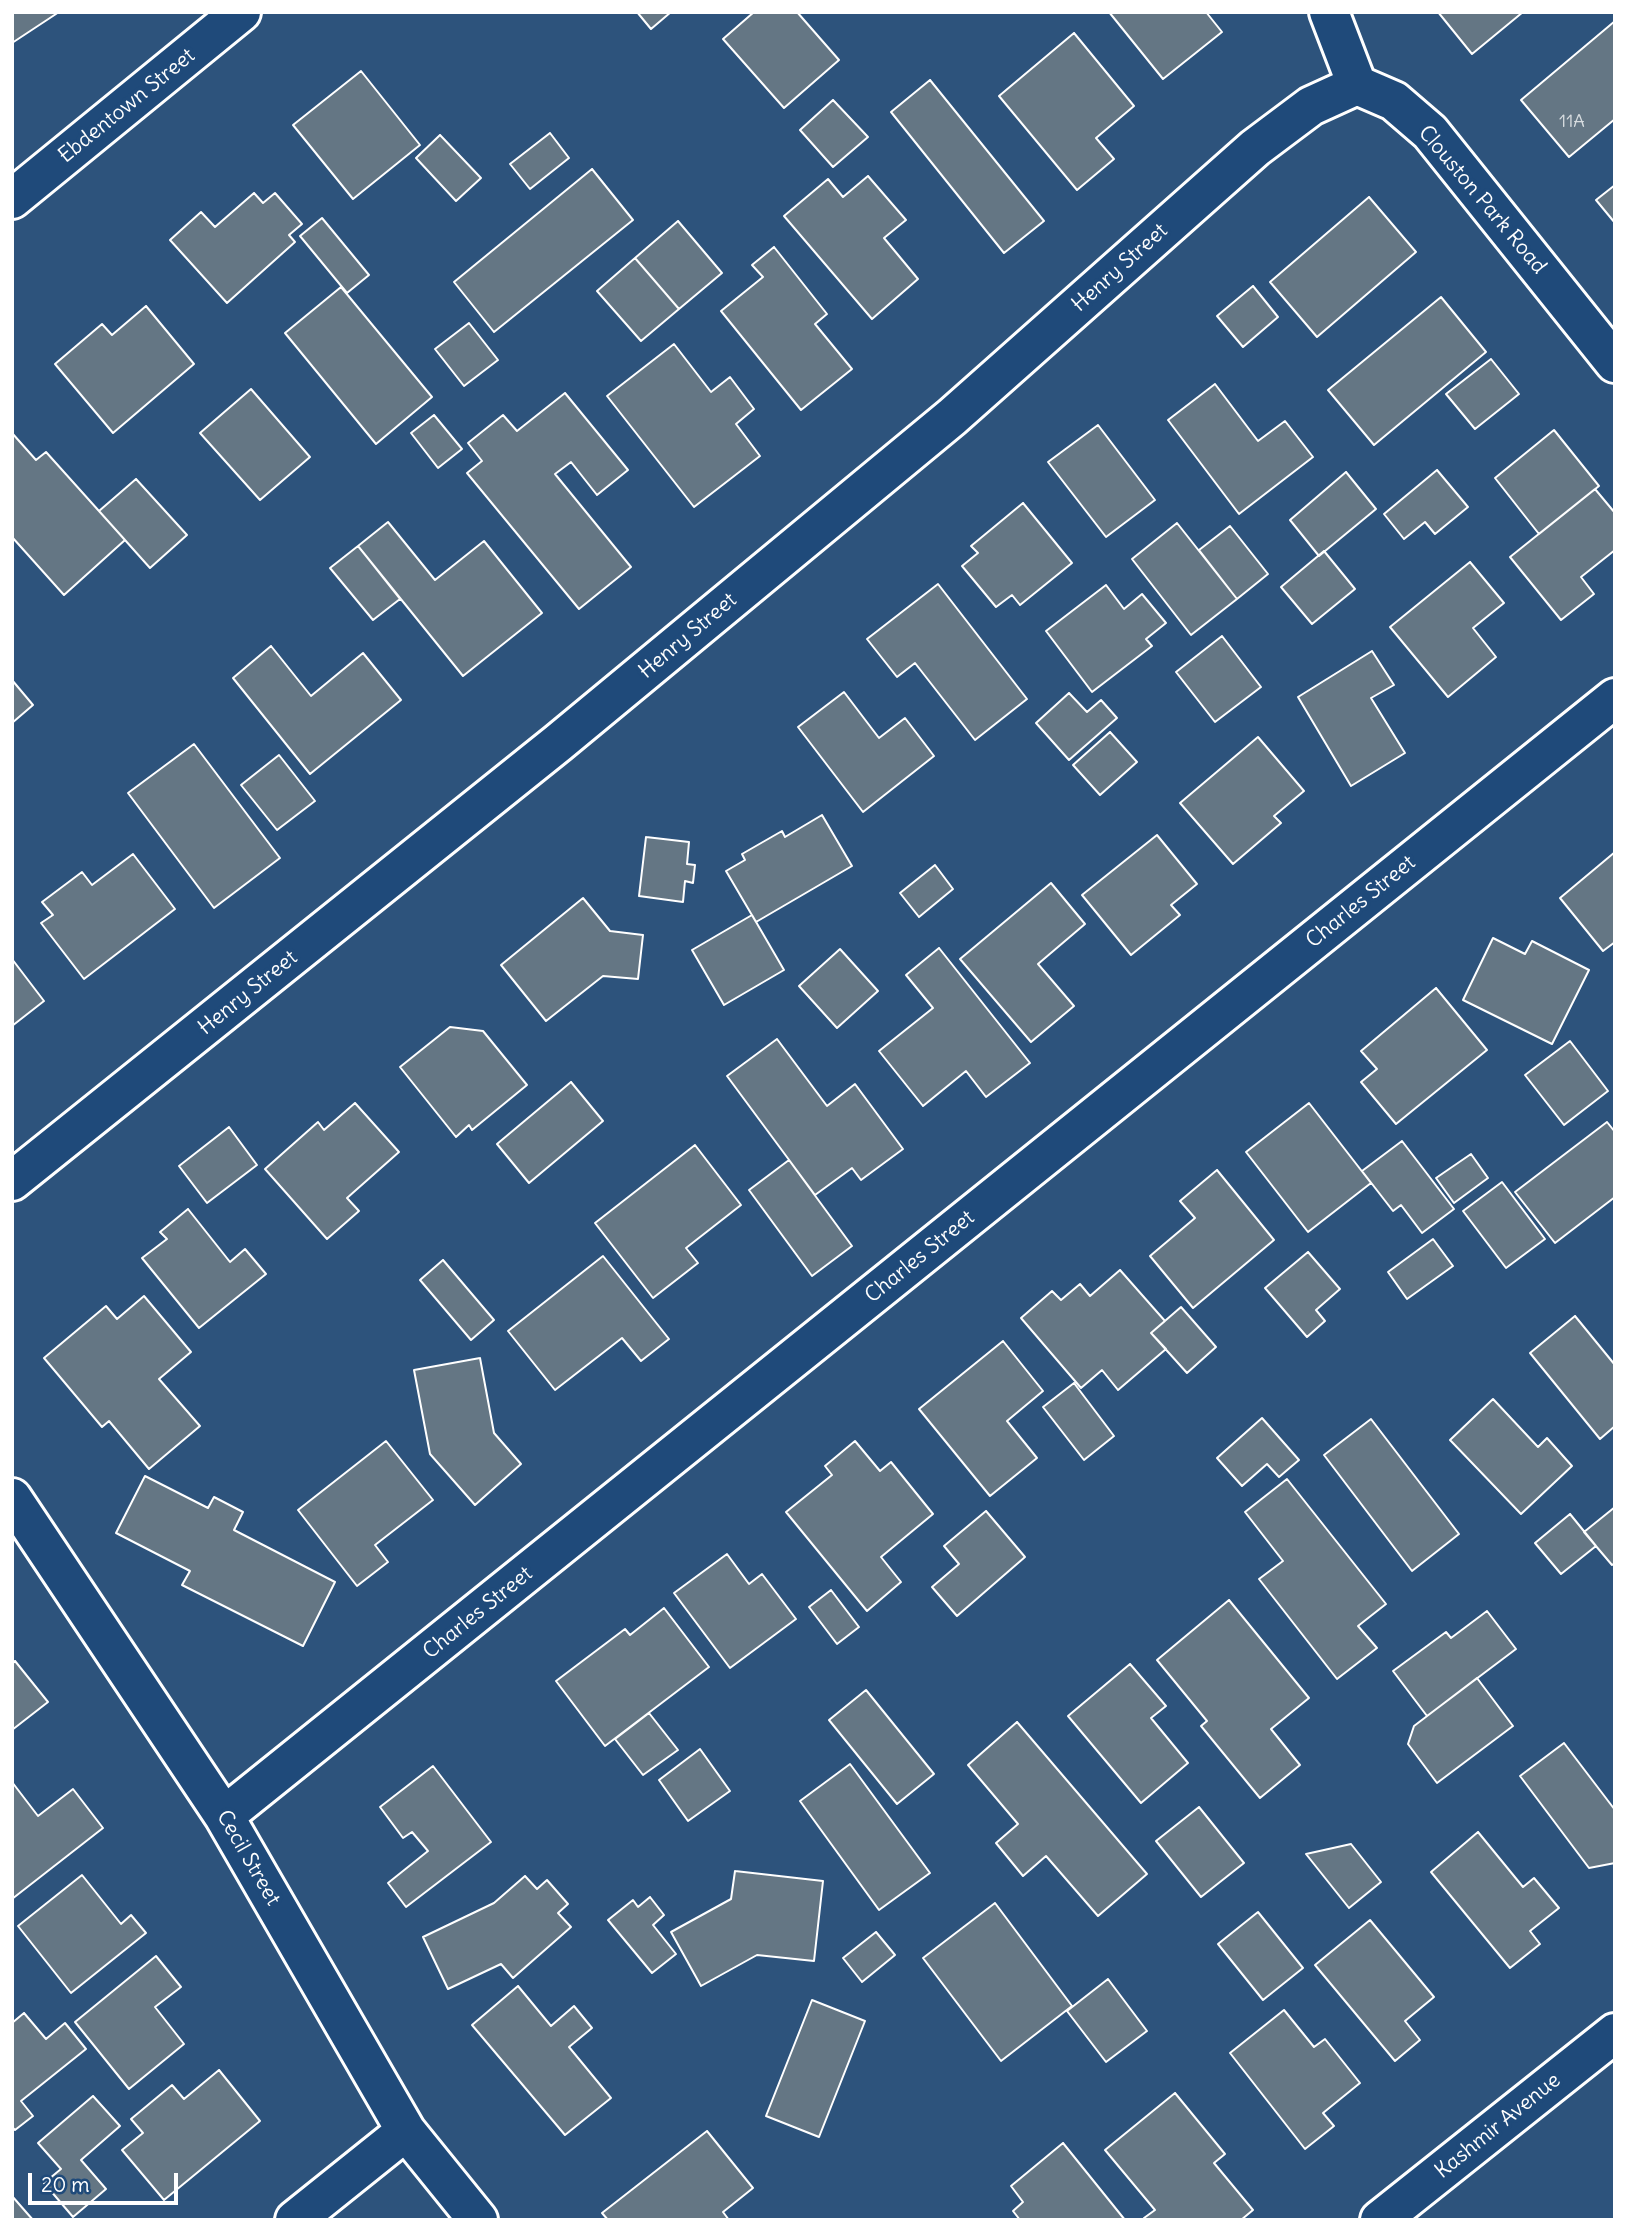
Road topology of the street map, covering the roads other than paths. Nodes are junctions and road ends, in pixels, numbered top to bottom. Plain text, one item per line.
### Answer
1 (241, 12) edge
2 (1329, 12) edge
3 (1357, 85) junction
4 (12, 199) edge
5 (1615, 363) edge
6 (1615, 698) edge
7 (12, 1181) edge
8 (12, 1498) edge
9 (224, 1816) junction
10 (1615, 2033) edge
11 (406, 2131) junction
12 (295, 2220) edge
13 (478, 2220) edge
14 (1380, 2220) edge

1 - 4 street, Ebdentown Street
2 - 3 street
3 - 5 street, Clouston Park Road
3 - 7 street, Henry Street
6 - 9 street, Charles Street
8 - 9 street, Cecil Street
9 - 11 street, Cecil Street
10 - 14 street, Kashmir Avenue
11 - 12 street
11 - 13 street, Cecil Street

